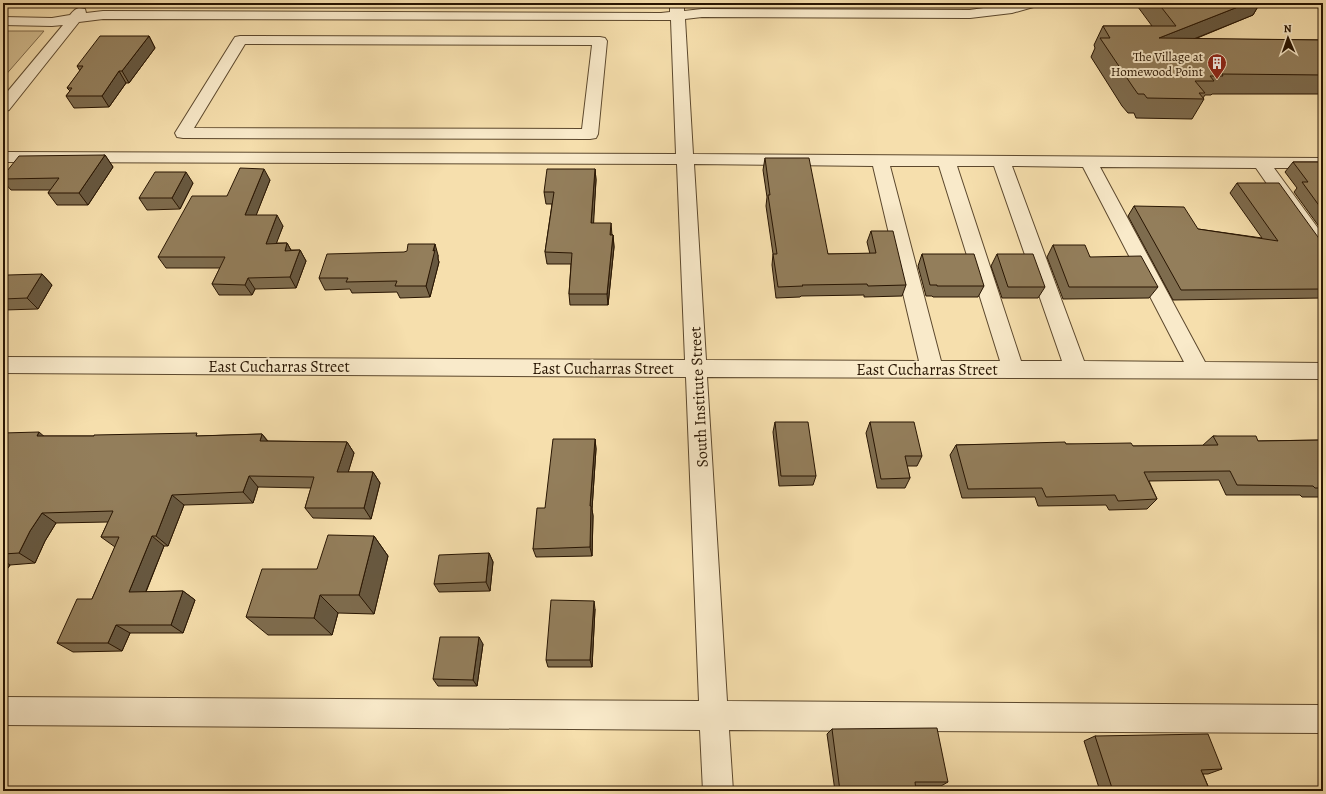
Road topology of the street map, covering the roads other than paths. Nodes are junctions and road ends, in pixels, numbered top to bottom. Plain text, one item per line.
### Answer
1 (87, 3) edge
2 (414, 3) edge
3 (1032, 3) edge
4 (334, 9) edge
5 (677, 9) edge
6 (377, 16) junction
7 (424, 16) junction
8 (553, 16) junction
9 (75, 18) junction
10 (3, 21) edge
11 (324, 40) junction
12 (366, 40) junction
13 (549, 41) junction
14 (3, 107) edge
15 (3, 158) edge
16 (685, 159) junction
17 (880, 160) junction
18 (946, 160) junction
19 (1001, 161) junction
20 (1088, 161) junction
21 (1261, 162) junction
22 (1323, 163) edge
23 (1323, 249) edge
24 (3, 365) edge
25 (696, 368) junction
26 (932, 369) junction
27 (1013, 370) junction
28 (1076, 370) junction
29 (1199, 370) junction
30 (1323, 371) edge
31 (3, 711) edge
32 (714, 716) junction
33 (1323, 719) edge
34 (718, 791) edge

1 - 9 street
2 - 7 street
3 - 5 street
4 - 6 street
4 - 9 street
4 - 11 street
5 - 8 street
5 - 16 street, South Institute Street
6 - 7 street
6 - 12 street
7 - 8 street
8 - 13 street
9 - 10 street
9 - 14 street
11 - 12 street
11 - 13 street
12 - 13 street
15 - 16 street
16 - 17 street
16 - 25 street, South Institute Street
17 - 18 street
17 - 26 street
18 - 19 street
18 - 27 street
19 - 20 street
19 - 28 street
20 - 21 street
20 - 29 street
21 - 22 street
21 - 23 street
24 - 25 street, East Cucharras Street
25 - 26 street, East Cucharras Street
25 - 32 street, South Institute Street
26 - 27 street, East Cucharras Street
27 - 28 street, East Cucharras Street
28 - 29 street, East Cucharras Street
29 - 30 street, East Cucharras Street
31 - 32 street
32 - 33 street
32 - 34 street, South Institute Street

